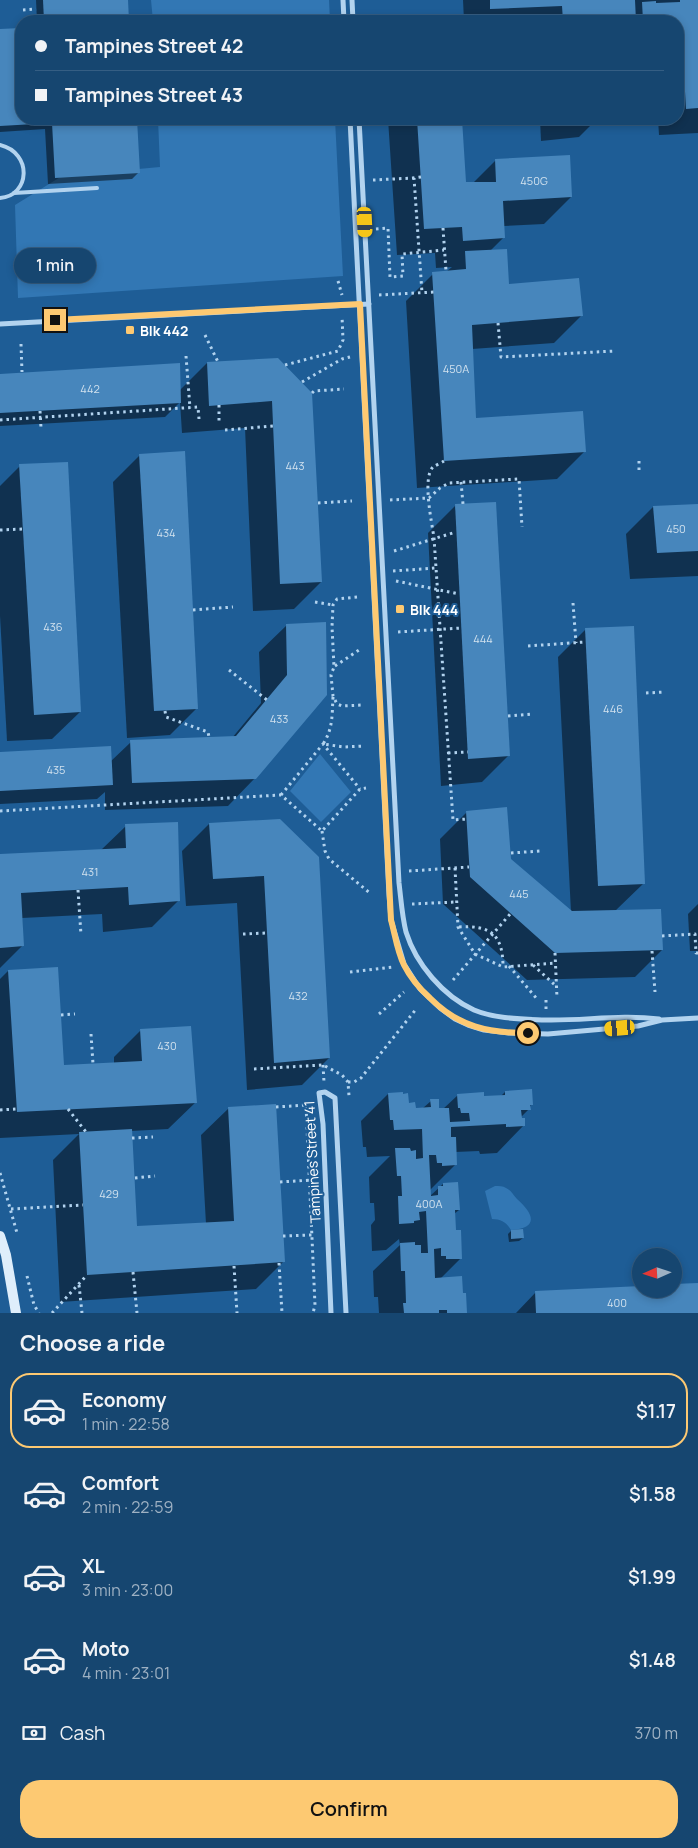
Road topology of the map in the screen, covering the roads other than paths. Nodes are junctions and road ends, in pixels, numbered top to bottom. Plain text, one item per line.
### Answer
1 (343, 0) edge
2 (352, 0) edge
3 (344, 15) edge
4 (353, 15) edge
5 (350, 125) edge
6 (359, 125) edge
7 (0, 146) edge
8 (97, 188) dead end
9 (14, 193) junction
10 (0, 198) edge
11 (360, 304) junction
12 (369, 304) junction
13 (0, 324) edge
14 (636, 1016) junction
15 (698, 1018) edge
16 (662, 1020) junction
17 (638, 1026) junction
18 (0, 1236) edge
19 (16, 1313) edge
20 (331, 1313) edge
21 (346, 1313) edge

1 - 3 street
2 - 4 street
5 - 11 street
6 - 12 street
7 - 9 lane
8 - 9 lane
9 - 10 lane
11 - 12 street
11 - 13 street
11 - 17 street
12 - 14 street
14 - 16 street
14 - 17 lane
15 - 16 street
16 - 17 street
18 - 19 main road
20 - 21 street, Tampines Street 41

